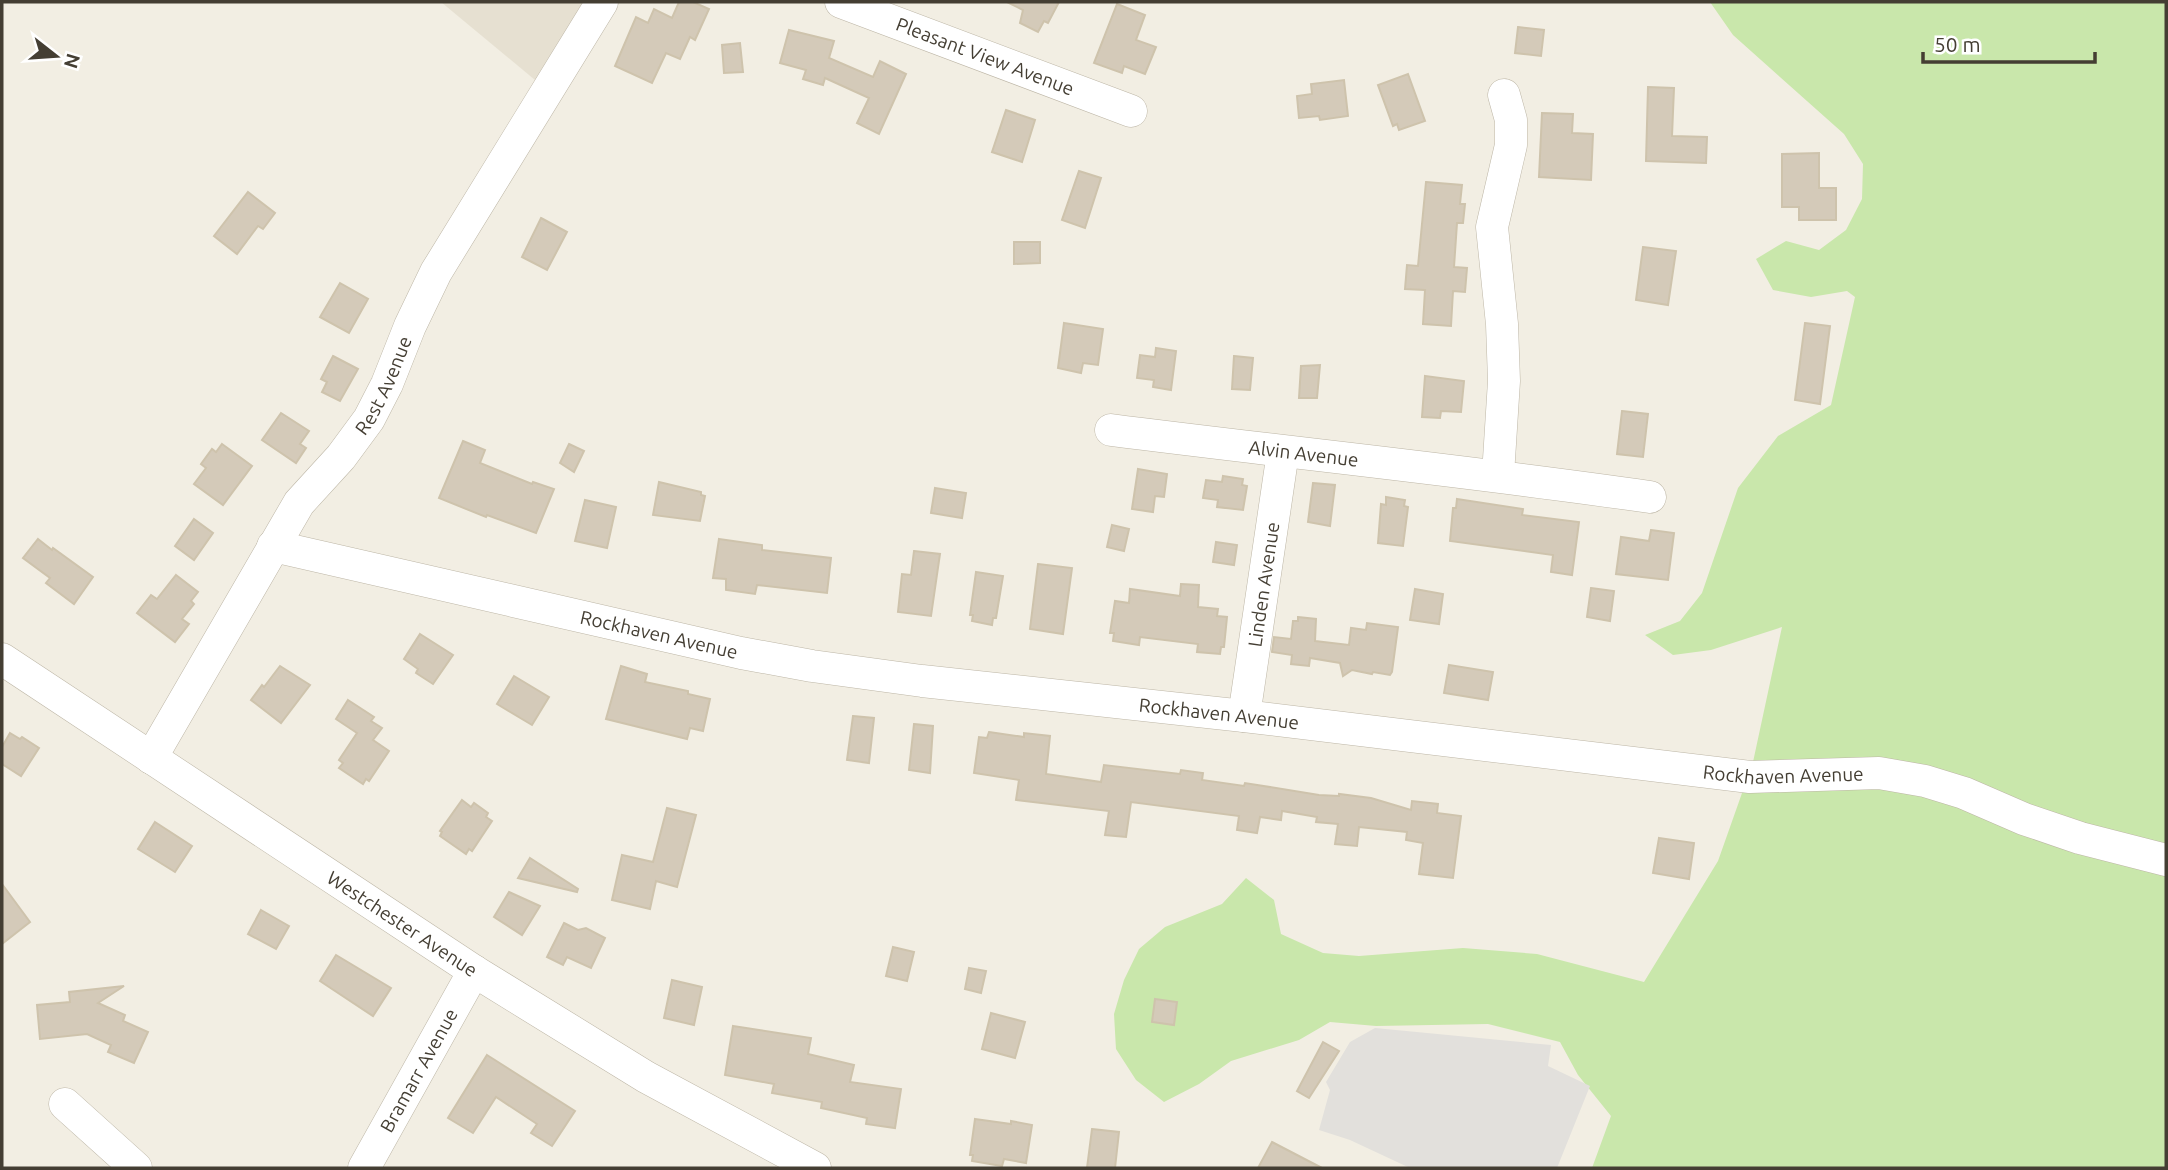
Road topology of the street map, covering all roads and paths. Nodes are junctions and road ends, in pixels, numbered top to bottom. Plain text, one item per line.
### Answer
1 (602, 2) edge
2 (841, 2) edge
3 (1504, 95) dead end
4 (1131, 111) dead end
5 (1111, 430) dead end
6 (1283, 452) junction
7 (1498, 475) junction
8 (1650, 496) dead end
9 (273, 547) junction
10 (2, 659) edge
11 (1244, 716) junction
12 (151, 758) junction
13 (2166, 860) edge
14 (474, 971) junction
15 (65, 1104) dead end
16 (136, 1168) edge
17 (364, 1168) edge
18 (815, 1168) edge

1 - 9 street, Rest Avenue
2 - 4 street, Pleasant View Avenue
3 - 7 street
5 - 6 street, Alvin Avenue
6 - 7 street, Alvin Avenue
6 - 11 street, Linden Avenue
7 - 8 street, Alvin Avenue
9 - 11 street, Rockhaven Avenue
9 - 12 street, Rest Avenue
10 - 12 street, Westchester Avenue
11 - 13 street, Rockhaven Avenue
12 - 14 street, Westchester Avenue
14 - 17 street, Bramarr Avenue
14 - 18 street, Westchester Avenue
15 - 16 street

